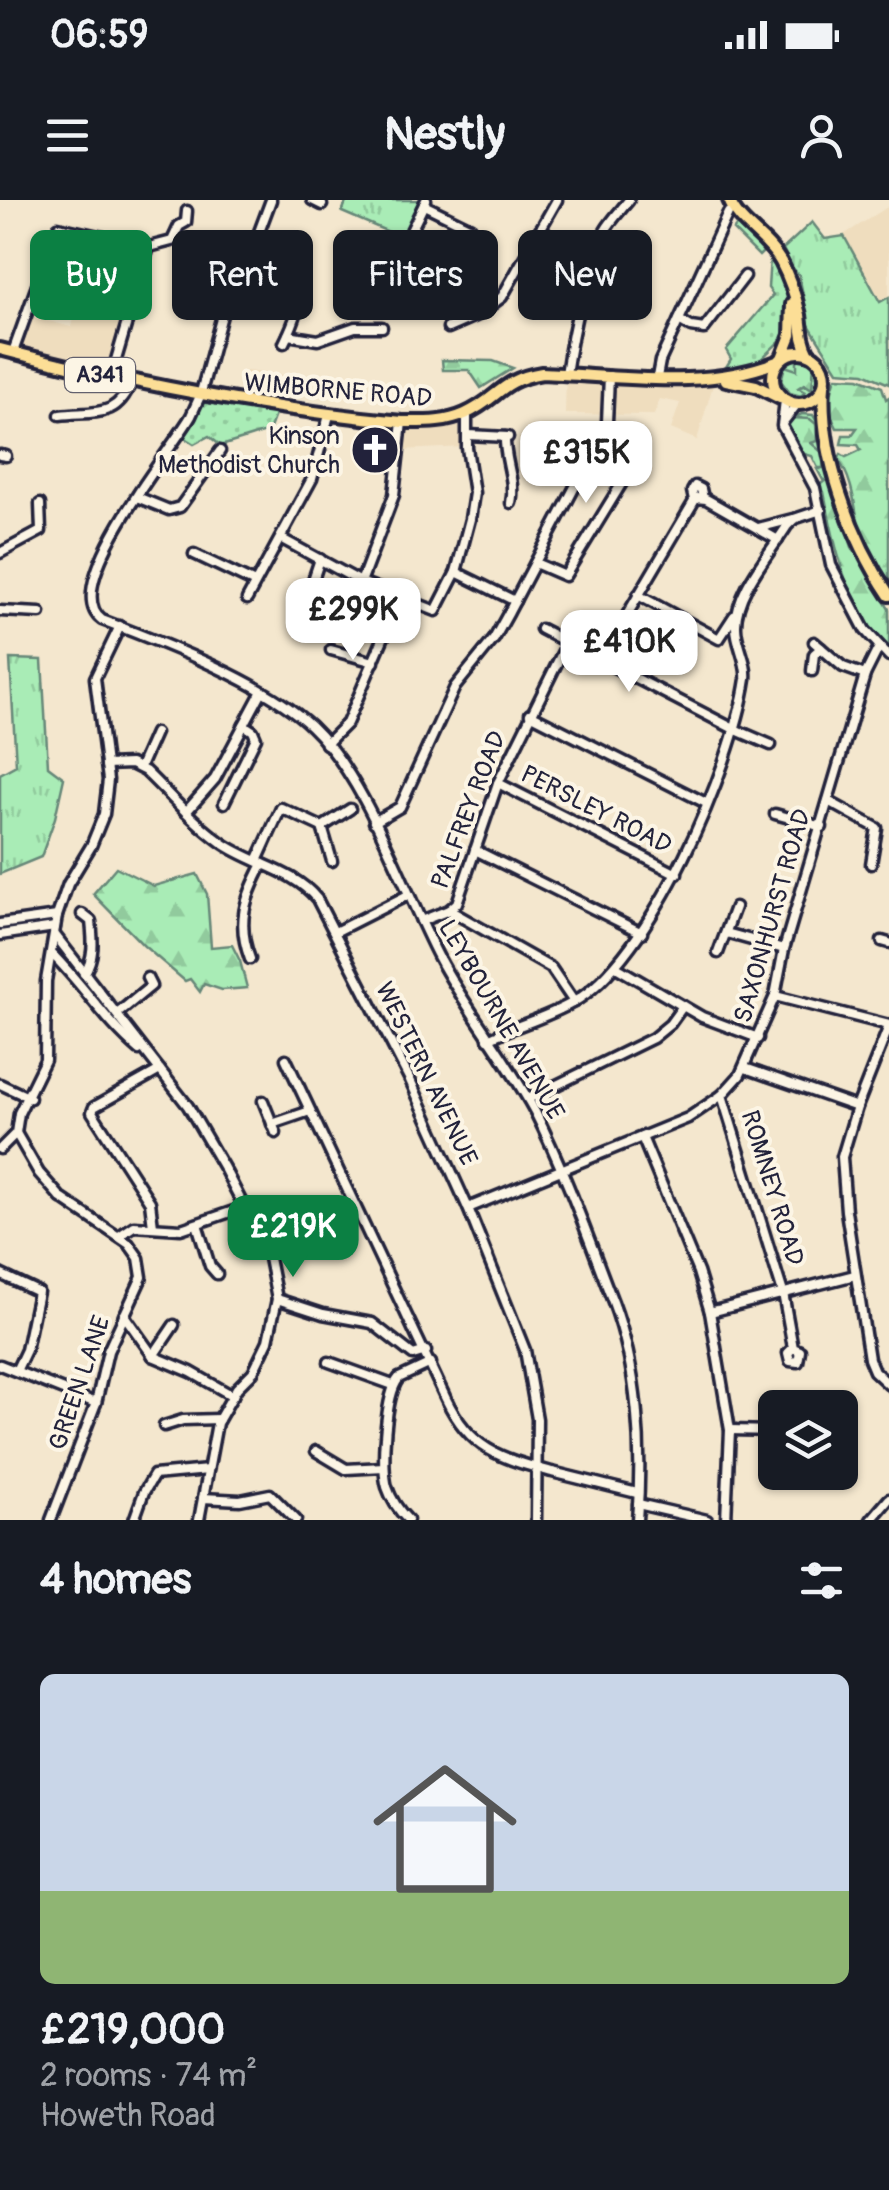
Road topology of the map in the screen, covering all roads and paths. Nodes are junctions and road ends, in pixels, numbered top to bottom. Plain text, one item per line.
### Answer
1 (271, 200) edge
2 (312, 200) edge
3 (557, 200) edge
4 (629, 200) edge
5 (728, 200) edge
6 (425, 202) edge
7 (322, 205) dead end
8 (187, 211) dead end
9 (728, 213) dead end
10 (471, 229) dead end
11 (540, 229) joint
12 (260, 230) edge
13 (411, 230) edge
14 (606, 230) edge
15 (152, 246) edge
16 (746, 276) dead end
17 (792, 294) junction
18 (30, 307) edge
19 (128, 320) edge
20 (220, 320) edge
21 (292, 320) edge
22 (576, 320) edge
23 (679, 320) junction
24 (382, 327) dead end
25 (448, 328) dead end
26 (0, 349) edge
27 (14, 352) junction
28 (809, 354) junction
29 (780, 360) junction
30 (566, 374) junction
31 (609, 376) junction
32 (112, 377) junction
33 (661, 377) junction
34 (715, 378) junction
35 (131, 382) junction
36 (824, 384) junction
37 (662, 391) dead end
38 (200, 396) junction
39 (792, 402) junction
40 (467, 414) junction
41 (60, 415) dead end
42 (329, 415) junction
43 (402, 422) junction
44 (824, 426) junction
45 (468, 435) junction
46 (220, 451) dead end
47 (646, 464) dead end
48 (137, 497) junction
49 (512, 503) dead end
50 (40, 504) dead end
51 (820, 510) junction
52 (794, 519) junction
53 (758, 528) junction
54 (282, 539) junction
55 (778, 540) junction
56 (0, 553) edge
57 (198, 559) dead end
58 (320, 560) junction
59 (535, 563) junction
60 (456, 572) junction
61 (361, 582) junction
62 (638, 596) junction
63 (889, 596) edge
64 (401, 597) junction
65 (515, 601) junction
66 (0, 612) edge
67 (40, 613) dead end
68 (736, 613) junction
69 (354, 623) dead end
70 (120, 626) junction
71 (540, 629) dead end
72 (720, 639) junction
73 (567, 643) junction
74 (878, 648) junction
75 (740, 649) junction
76 (332, 650) dead end
77 (889, 656) edge
78 (602, 659) junction
79 (374, 662) junction
80 (812, 671) dead end
81 (865, 674) junction
82 (260, 692) junction
83 (530, 714) junction
84 (244, 725) junction
85 (734, 729) junction
86 (155, 734) dead end
87 (326, 744) junction
88 (771, 744) dead end
89 (106, 764) junction
90 (140, 767) junction
91 (498, 783) junction
92 (224, 802) dead end
93 (828, 802) junction
94 (706, 803) junction
95 (350, 808) dead end
96 (186, 812) junction
97 (775, 814) dead end
98 (374, 822) junction
99 (322, 827) junction
100 (822, 827) junction
101 (475, 850) junction
102 (332, 861) dead end
103 (260, 863) junction
104 (871, 864) dead end
105 (677, 874) junction
106 (408, 895) junction
107 (735, 908) dead end
108 (449, 910) junction
109 (82, 914) dead end
110 (57, 916) junction
111 (421, 921) junction
112 (0, 924) edge
113 (55, 931) junction
114 (335, 932) junction
115 (642, 933) junction
116 (726, 933) junction
117 (0, 935) edge
118 (784, 948) junction
119 (718, 953) dead end
120 (52, 954) junction
121 (250, 959) dead end
122 (616, 967) junction
123 (84, 974) junction
124 (160, 995) dead end
125 (775, 996) junction
126 (574, 1002) junction
127 (683, 1006) junction
128 (117, 1014) junction
129 (889, 1025) edge
130 (758, 1038) junction
131 (488, 1039) junction
132 (286, 1059) dead end
133 (157, 1066) junction
134 (745, 1068) junction
135 (0, 1084) edge
136 (722, 1095) junction
137 (30, 1098) junction
138 (528, 1100) junction
139 (263, 1101) dead end
140 (857, 1107) junction
141 (310, 1111) junction
142 (16, 1133) junction
143 (642, 1137) junction
144 (0, 1150) edge
145 (560, 1171) junction
146 (245, 1208) junction
147 (468, 1208) junction
148 (197, 1224) junction
149 (153, 1226) junction
150 (119, 1236) junction
151 (0, 1274) edge
152 (217, 1274) dead end
153 (855, 1275) junction
154 (783, 1293) junction
155 (278, 1299) junction
156 (710, 1312) junction
157 (124, 1315) junction
158 (174, 1325) dead end
159 (793, 1348) dead end
160 (426, 1351) junction
161 (153, 1356) junction
162 (328, 1362) dead end
163 (431, 1363) junction
164 (0, 1365) edge
165 (16, 1371) junction
166 (393, 1385) junction
167 (889, 1385) edge
168 (233, 1396) junction
169 (96, 1403) junction
170 (219, 1419) junction
171 (164, 1426) dead end
172 (730, 1430) junction
173 (758, 1431) edge
174 (316, 1451) dead end
175 (384, 1467) junction
176 (537, 1468) junction
177 (208, 1470) junction
178 (638, 1493) junction
179 (203, 1498) junction
180 (889, 1499) edge
181 (638, 1504) junction
182 (51, 1520) edge
183 (134, 1520) edge
184 (199, 1520) edge
185 (296, 1520) edge
186 (408, 1520) edge
187 (536, 1520) edge
188 (637, 1520) edge
189 (706, 1520) edge
190 (726, 1520) edge
191 (871, 1520) edge

1 - 12 street
2 - 7 street
3 - 11 street
4 - 14 street
5 - 17 main road
6 - 10 street
6 - 13 street
8 - 15 street
9 - 23 street
11 - 25 street
16 - 23 street
17 - 28 main road
17 - 29 main road
18 - 27 street
19 - 32 street
20 - 38 street
21 - 24 street
22 - 30 street
23 - 33 street
26 - 27 main road, WIMBORNE ROAD / A341
27 - 32 main road, WIMBORNE ROAD / A341
28 - 29 main road
28 - 36 main road
29 - 34 main road, WIMBORNE ROAD / A341
29 - 39 main road
30 - 31 main road, WIMBORNE ROAD / A341
30 - 40 main road, WIMBORNE ROAD / A341
31 - 33 main road, WIMBORNE ROAD / A341
31 - 59 street
32 - 35 main road, WIMBORNE ROAD / A341
33 - 34 main road, WIMBORNE ROAD / A341
33 - 37 street
34 - 39 main road, WIMBORNE ROAD / A341
35 - 38 main road, WIMBORNE ROAD / A341
35 - 41 street
36 - 39 main road
36 - 44 main road
38 - 42 main road, WIMBORNE ROAD / A341
38 - 48 street
39 - 44 main road
39 - 51 street
40 - 43 main road, WIMBORNE ROAD / A341
40 - 45 street
42 - 43 main road, WIMBORNE ROAD / A341
42 - 54 street
43 - 61 street
44 - 63 main road
45 - 49 street
45 - 60 street
46 - 48 street
47 - 59 street
48 - 70 street
50 - 56 street
51 - 52 street
51 - 74 street
52 - 53 street
52 - 55 street
53 - 55 street
53 - 62 street
54 - 57 street
54 - 58 street
55 - 68 street
58 - 61 street
58 - 69 street
59 - 65 street
60 - 64 street
60 - 65 street
61 - 64 street
62 - 72 street
62 - 78 street
64 - 79 street
65 - 98 street
66 - 67 street
68 - 72 street
68 - 75 street
70 - 82 street, LEYBOURNE AVENUE
70 - 89 street
71 - 73 street
72 - 75 street
73 - 78 street
73 - 83 street, PALFREY ROAD
74 - 77 street
74 - 81 street, SAXONHURST ROAD
75 - 85 street
76 - 79 street
78 - 85 street
79 - 87 street
80 - 81 street
81 - 93 street, SAXONHURST ROAD
82 - 84 street
82 - 87 street, LEYBOURNE AVENUE
83 - 91 street, PALFREY ROAD
83 - 94 street
84 - 92 street
84 - 96 street
85 - 88 street
85 - 94 street
86 - 90 street
87 - 98 street, LEYBOURNE AVENUE
89 - 90 street
89 - 110 street
90 - 96 street, WESTERN AVENUE
91 - 101 street, PALFREY ROAD
91 - 105 street, PERSLEY ROAD
93 - 100 street, SAXONHURST ROAD
93 - 104 street
94 - 105 street
95 - 99 street
96 - 103 street, WESTERN AVENUE
97 - 100 street
98 - 106 street, LEYBOURNE AVENUE
99 - 102 street
99 - 103 street
100 - 118 street, SAXONHURST ROAD
101 - 108 street, PALFREY ROAD
101 - 115 street
103 - 114 street, WESTERN AVENUE
103 - 121 street
105 - 115 street
106 - 111 street, LEYBOURNE AVENUE
106 - 114 street
107 - 116 street
108 - 111 street, PALFREY ROAD
108 - 126 street
109 - 123 street
110 - 112 street
110 - 113 street
111 - 131 street, LEYBOURNE AVENUE
113 - 117 street
113 - 120 street
113 - 123 street
114 - 147 street, WESTERN AVENUE
115 - 122 street
116 - 118 street
116 - 119 street
118 - 125 street, SAXONHURST ROAD
120 - 133 street
120 - 137 street
122 - 126 street
122 - 127 street
123 - 128 street
124 - 128 street
125 - 129 street
125 - 130 street, SAXONHURST ROAD
126 - 131 street
127 - 130 street
127 - 138 street
128 - 133 street
129 - 140 street
130 - 134 street, SAXONHURST ROAD
131 - 138 street, LEYBOURNE AVENUE
132 - 141 street
133 - 146 street
133 - 149 street
134 - 136 street, SAXONHURST ROAD
134 - 140 street
135 - 137 street
136 - 143 street, SAXONHURST ROAD
136 - 154 street, ROMNEY ROAD
137 - 142 street
138 - 145 street, LEYBOURNE AVENUE
139 - 141 street
140 - 153 street
141 - 160 street
142 - 144 street
142 - 150 street, GREEN LANE
143 - 145 street, SAXONHURST ROAD
143 - 156 street
145 - 147 street, SAXONHURST ROAD
145 - 178 street, LEYBOURNE AVENUE
146 - 148 street
146 - 155 street
147 - 176 street, WESTERN AVENUE
148 - 149 street
148 - 152 street
149 - 150 street
150 - 157 street, GREEN LANE
151 - 165 street
153 - 154 street
153 - 167 street
154 - 156 street
154 - 159 street, ROMNEY ROAD
155 - 160 street
155 - 168 street
156 - 172 street
157 - 161 street
157 - 169 street, GREEN LANE
158 - 161 street
160 - 163 street
161 - 168 street
162 - 166 street
163 - 166 street
163 - 176 street
164 - 165 street
165 - 169 street
166 - 175 street
168 - 170 street
169 - 182 street, GREEN LANE
170 - 171 street
170 - 177 street
172 - 173 street
172 - 190 street
174 - 175 street
175 - 186 street
176 - 178 street
176 - 187 street, WESTERN AVENUE
177 - 179 street
177 - 183 street
178 - 181 street, LEYBOURNE AVENUE
179 - 184 street
179 - 185 street
180 - 191 street
181 - 188 street, LEYBOURNE AVENUE
181 - 189 street

